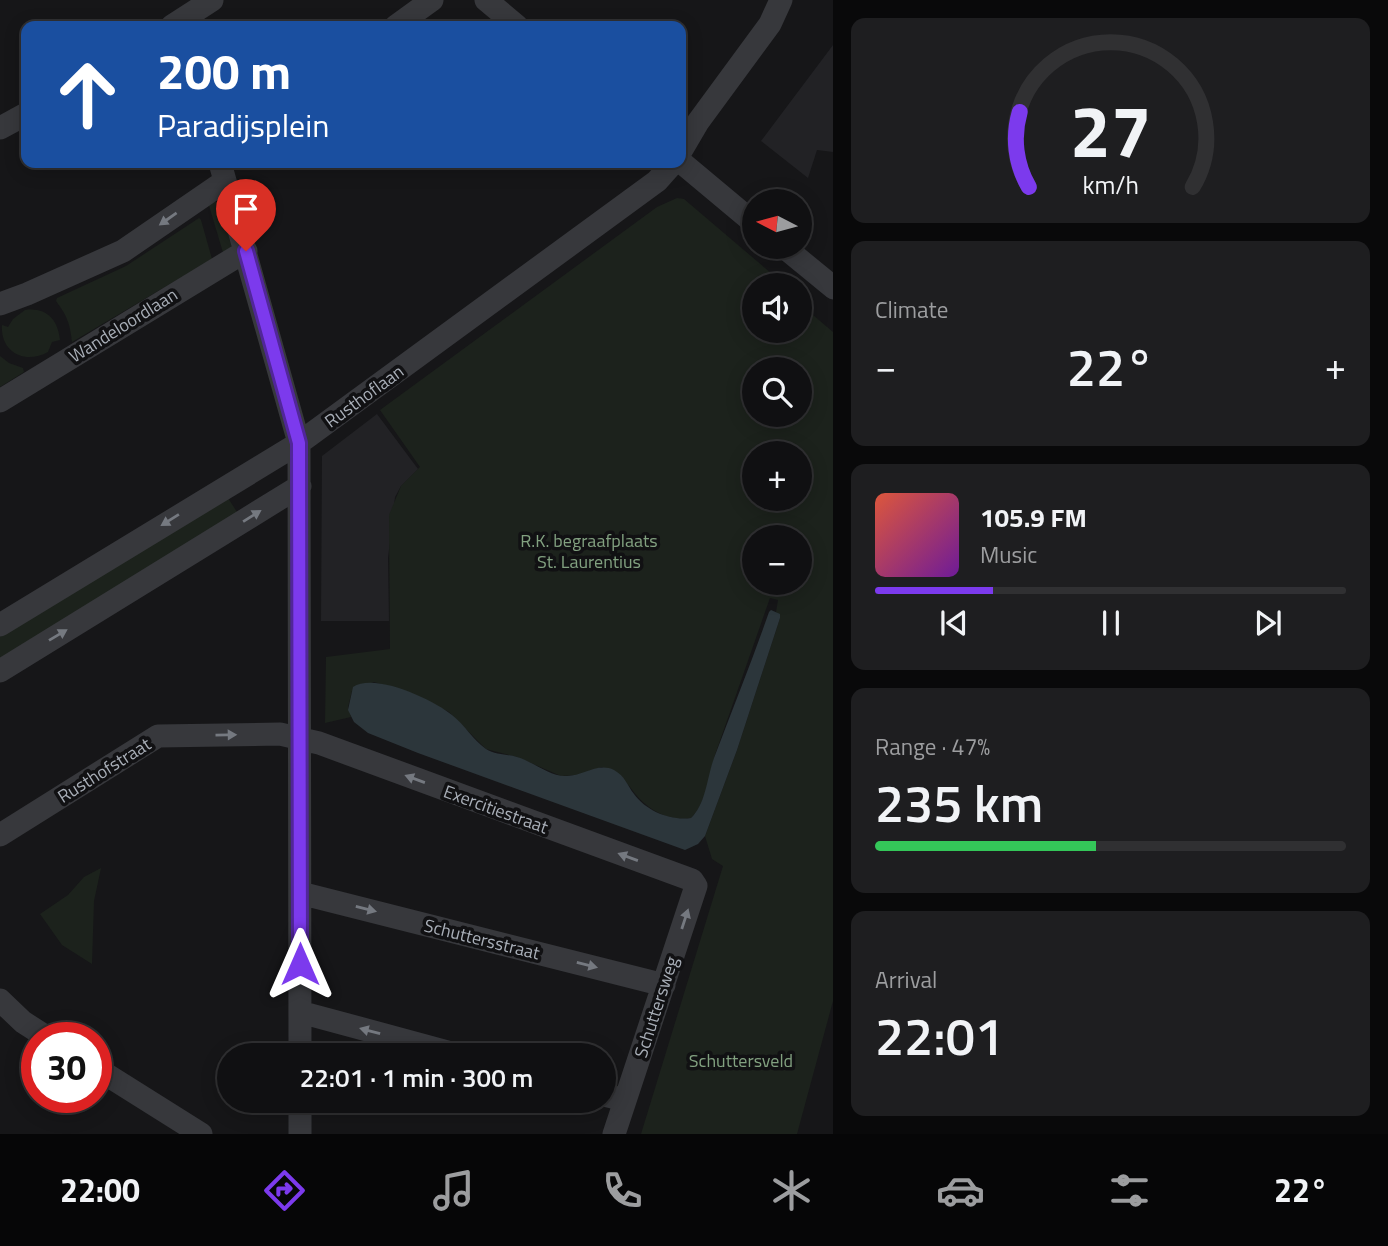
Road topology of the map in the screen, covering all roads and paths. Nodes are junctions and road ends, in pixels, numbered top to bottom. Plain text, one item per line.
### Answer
1 (212, 0) edge
2 (432, 0) edge
3 (486, 0) edge
4 (781, 0) edge
5 (177, 18) edge
6 (403, 21) edge
7 (511, 21) edge
8 (21, 117) edge
9 (0, 128) edge
10 (686, 142) edge
11 (686, 166) edge
12 (669, 168) edge
13 (222, 172) edge
14 (742, 213) edge
15 (246, 251) junction
16 (798, 259) edge
17 (833, 288) edge
18 (0, 304) edge
19 (0, 401) edge
20 (299, 443) junction
21 (300, 486) junction
22 (0, 625) edge
23 (0, 671) edge
24 (300, 738) junction
25 (0, 835) edge
26 (692, 880) joint
27 (300, 893) junction
28 (664, 985) junction
29 (0, 1000) edge
30 (300, 1012) junction
31 (23, 1022) edge
32 (300, 1043) edge
33 (415, 1043) edge
34 (112, 1078) edge
35 (616, 1093) edge
36 (300, 1113) edge
37 (614, 1113) edge
38 (201, 1134) edge
39 (300, 1134) edge
40 (614, 1134) edge

1 - 5 street
2 - 6 street
3 - 7 street
4 - 10 street
8 - 9 street
11 - 14 street
12 - 20 street, Rusthoflaan
13 - 15 street
13 -> 18 street
15 - 19 street, Wandeloordlaan
15 - 20 street
16 - 17 street
20 - 21 street
20 -> 22 street, Rusthoflaan
23 -> 21 street
21 - 24 street
25 -> 24 street, Rusthofstraat
26 -> 24 street, Exercitiestraat
24 - 27 street
28 -> 26 street, Schuttersweg
27 -> 28 street, Schuttersstraat
27 - 30 street
28 - 35 street, Schuttersweg
29 - 31 street
30 - 32 street
33 -> 30 street
34 - 38 street
36 - 39 street
37 - 40 street, Schuttersweg

